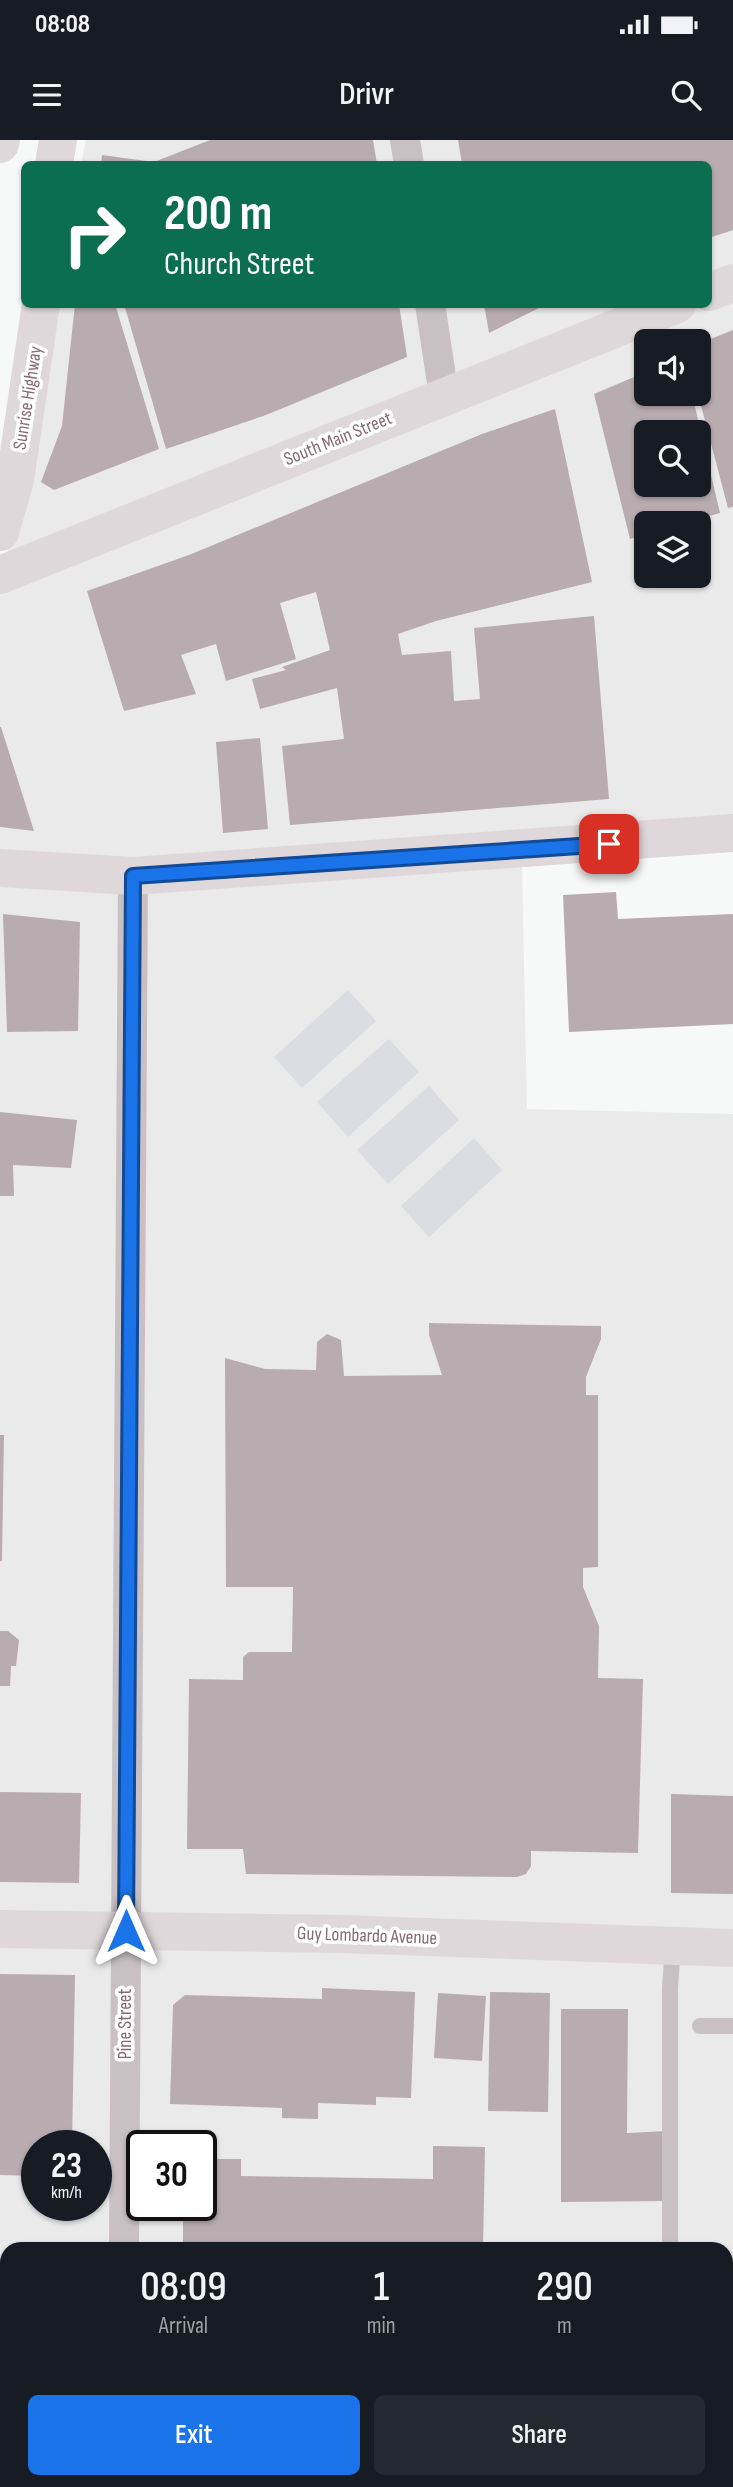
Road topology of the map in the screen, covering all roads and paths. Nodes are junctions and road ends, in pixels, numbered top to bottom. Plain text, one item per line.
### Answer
1 (58, 140) edge
2 (405, 140) edge
3 (54, 161) edge
4 (408, 161) edge
5 (733, 283) edge
6 (712, 291) edge
7 (40, 308) edge
8 (431, 308) edge
9 (667, 308) edge
10 (444, 396) junction
11 (0, 532) edge
12 (0, 575) edge
13 (733, 834) edge
14 (0, 869) edge
15 (133, 876) junction
16 (0, 1929) edge
17 (126, 1931) junction
18 (673, 1945) junction
19 (733, 1948) edge
20 (700, 2026) dead end
21 (733, 2026) edge
22 (124, 2242) edge
23 (670, 2242) edge

1 - 3 main road
2 - 4 street
5 - 6 main road
7 - 11 main road, Sunrise Highway
8 - 10 street
9 - 10 main road, South Main Street
10 - 12 main road, South Main Street
13 - 15 main road
14 - 15 main road
15 - 17 street, Pine Street
16 - 17 main road, Guy Lombardo Avenue
17 - 18 main road, Guy Lombardo Avenue
17 - 22 street, Pine Street
18 - 19 main road, Guy Lombardo Avenue
18 - 23 lane
20 - 21 lane

